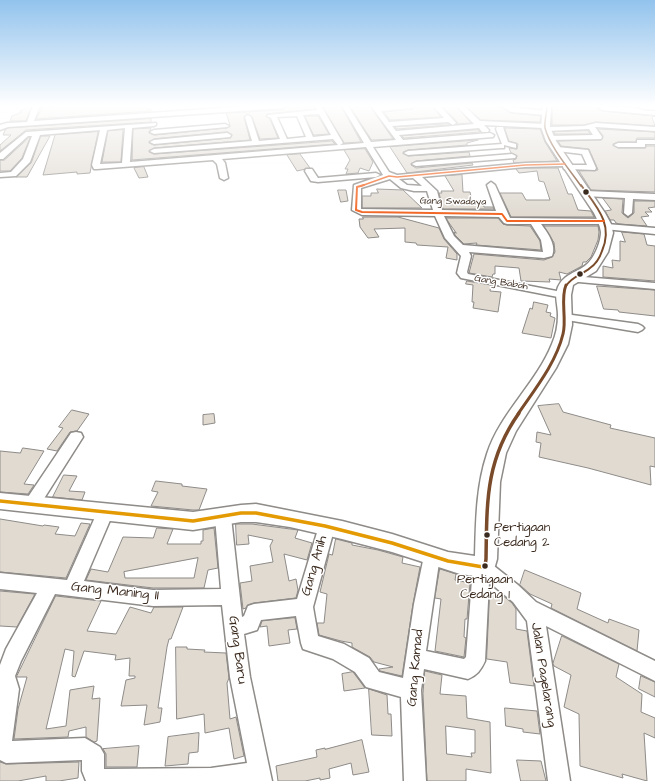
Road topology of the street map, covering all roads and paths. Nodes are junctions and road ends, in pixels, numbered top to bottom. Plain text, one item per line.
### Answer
1 (16, 142) edge
2 (34, 142) edge
3 (101, 142) edge
4 (128, 142) edge
5 (154, 142) edge
6 (264, 142) edge
7 (339, 142) edge
8 (395, 142) edge
9 (400, 142) edge
10 (497, 142) edge
11 (505, 142) edge
12 (555, 142) edge
13 (571, 142) edge
14 (640, 142) edge
15 (256, 143) joint
16 (231, 145) junction
17 (369, 145) junction
18 (618, 145) dead end
19 (501, 146) junction
20 (513, 146) dead end
21 (154, 151) junction
22 (343, 151) junction
23 (408, 153) junction
24 (234, 156) junction
25 (512, 156) junction
26 (0, 157) edge
27 (215, 157) junction
28 (154, 162) junction
29 (126, 164) junction
30 (416, 164) junction
31 (522, 166) junction
32 (566, 166) junction
33 (309, 171) dead end
34 (388, 174) junction
35 (0, 175) edge
36 (420, 175) junction
37 (224, 178) dead end
38 (491, 185) dead end
39 (429, 188) junction
40 (586, 194) junction
41 (629, 196) junction
42 (655, 196) edge
43 (438, 212) junction
44 (628, 213) dead end
45 (502, 214) junction
46 (534, 220) junction
47 (606, 224) junction
48 (655, 231) edge
49 (461, 248) junction
50 (572, 279) junction
51 (655, 286) edge
52 (563, 295) junction
53 (565, 317) junction
54 (638, 328) dead end
55 (76, 437) dead end
56 (0, 501) edge
57 (32, 504) junction
58 (106, 511) junction
59 (223, 517) junction
60 (327, 526) junction
61 (432, 556) junction
62 (482, 567) junction
63 (0, 581) edge
64 (50, 586) junction
65 (72, 588) junction
66 (230, 597) junction
67 (304, 606) junction
68 (531, 610) junction
69 (233, 627) junction
70 (415, 658) junction
71 (655, 671) edge
72 (2, 680) edge
73 (411, 690) junction
74 (260, 776) edge
75 (414, 781) edge
76 (559, 781) edge

1 - 26 street
2 - 35 street
3 - 29 street
4 - 29 street
5 - 21 street
6 - 15 street
7 - 22 street
8 - 17 street
9 - 23 street
10 - 19 street
11 - 20 street
12 - 32 main road
13 - 32 street
14 - 18 street
15 - 16 street
16 - 21 street
16 - 24 street
17 - 22 street
17 - 34 street
19 - 23 street
19 - 25 street
21 - 28 street
22 - 24 street
23 - 30 street
24 - 27 street
25 - 30 street
25 - 31 street
27 - 28 street
27 - 37 street
28 - 29 street
30 - 36 street
31 - 32 street
31 - 36 street
32 - 40 main road
33 - 34 street
34 - 36 street
34 - 39 street
34 - 43 street, Gang Swadaya
36 - 39 street
38 - 45 street
39 - 43 street
40 - 41 street
40 - 47 main road
41 - 42 street
41 - 44 street
43 - 45 street, Gang Swadaya
43 - 49 street
45 - 46 street, Gang Swadaya
46 - 47 street, Gang Swadaya
46 - 49 street
47 - 48 street, Gang Swadaya
47 - 50 main road
49 - 52 street, Gang Babah
50 - 51 street
50 - 52 main road
52 - 53 main road
53 - 54 street
53 - 62 main road
55 - 57 street
56 - 57 main road
57 - 58 main road
58 - 59 main road
58 - 65 street
59 - 60 main road
59 - 66 street, Gang Baru
60 - 61 main road
60 - 67 street, Gang Anih
61 - 62 main road
61 - 70 street, Gang Kamad
62 - 68 street, Jalan Pagelarang
62 - 70 street
63 - 64 street, Gang Maning II
64 - 65 street, Gang Maning II
64 - 72 street
65 - 66 street, Gang Maning II
66 - 69 street, Gang Baru
67 - 69 street
67 - 73 street
68 - 71 street
68 - 76 street, Jalan Pagelarang
69 - 74 street, Gang Baru
70 - 73 street, Gang Kamad
72 - 74 street
73 - 75 street, Gang Kamad

